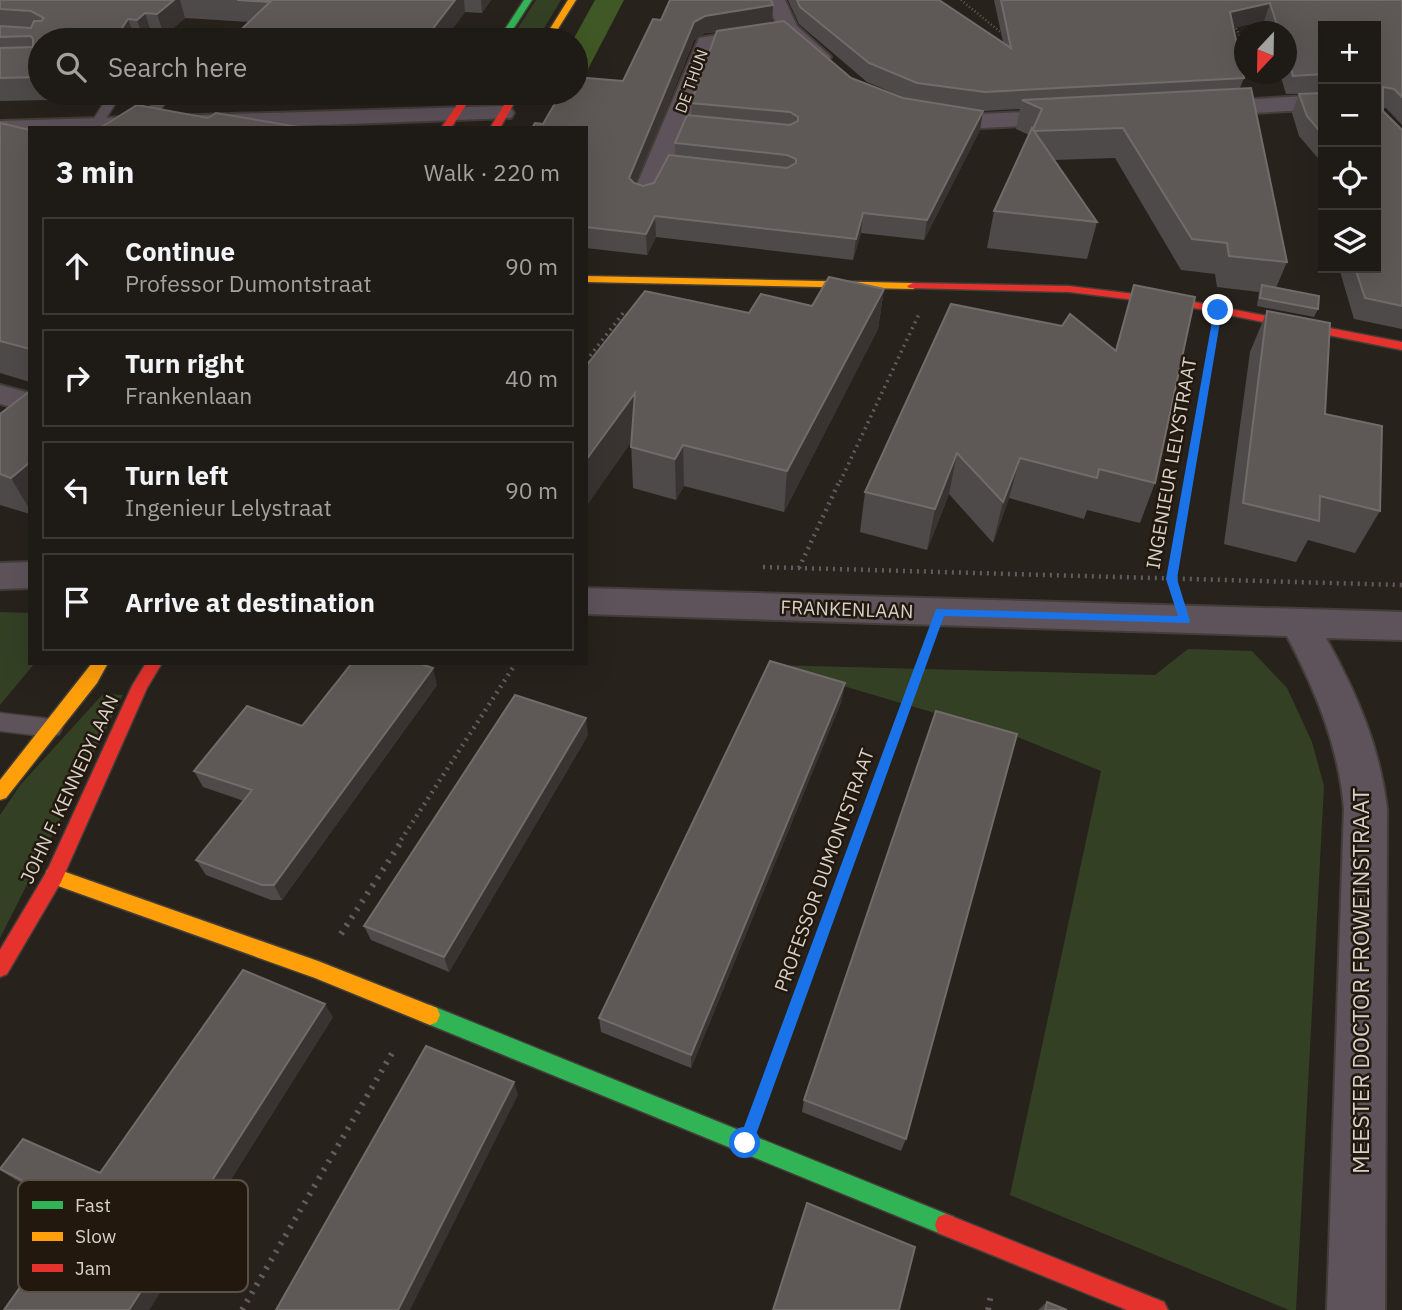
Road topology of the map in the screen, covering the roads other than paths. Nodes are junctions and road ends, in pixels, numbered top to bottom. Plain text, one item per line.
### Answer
1 (528, 0) edge
2 (572, 0) edge
3 (775, 0) edge
4 (510, 28) edge
5 (554, 28) edge
6 (788, 29) junction
7 (838, 72) edge
8 (1318, 102) edge
9 (109, 105) edge
10 (158, 105) edge
11 (461, 105) edge
12 (508, 105) edge
13 (909, 110) edge
14 (1174, 111) edge
15 (1093, 116) edge
16 (450, 121) edge
17 (499, 121) edge
18 (140, 124) junction
19 (96, 125) junction
20 (64, 126) edge
21 (28, 127) edge
22 (0, 128) edge
23 (645, 196) edge
24 (588, 279) edge
25 (1402, 346) edge
26 (19, 400) edge
27 (0, 422) edge
28 (28, 575) edge
29 (0, 576) edge
30 (588, 601) edge
31 (1299, 624) junction
32 (1402, 626) edge
33 (99, 665) edge
34 (152, 665) edge
35 (0, 722) edge
36 (51, 728) junction
37 (0, 793) edge
38 (54, 876) junction
39 (0, 968) edge
40 (1156, 1310) edge
41 (1356, 1310) edge

1 - 4 street
2 - 5 street
3 - 6 street
6 - 7 street
6 - 23 street, DE THUN
8 - 14 street
9 - 19 lane
10 - 18 lane
11 - 16 street
12 - 17 street
13 - 15 street
16 - 17 street
16 - 18 street
18 - 19 street
19 - 20 street
21 - 22 street
24 - 25 street
26 - 27 street
28 - 29 street
30 - 31 street, FRANKENLAAN
31 - 32 street, FRANKENLAAN
31 - 41 street, MEESTER DOCTOR FROWEINSTRAAT
33 - 36 street, JOHN F. KENNEDYLAAN
34 - 38 street, JOHN F. KENNEDYLAAN
35 - 36 lane
36 - 37 street, JOHN F. KENNEDYLAAN
38 - 39 street, JOHN F. KENNEDYLAAN
38 - 40 street

